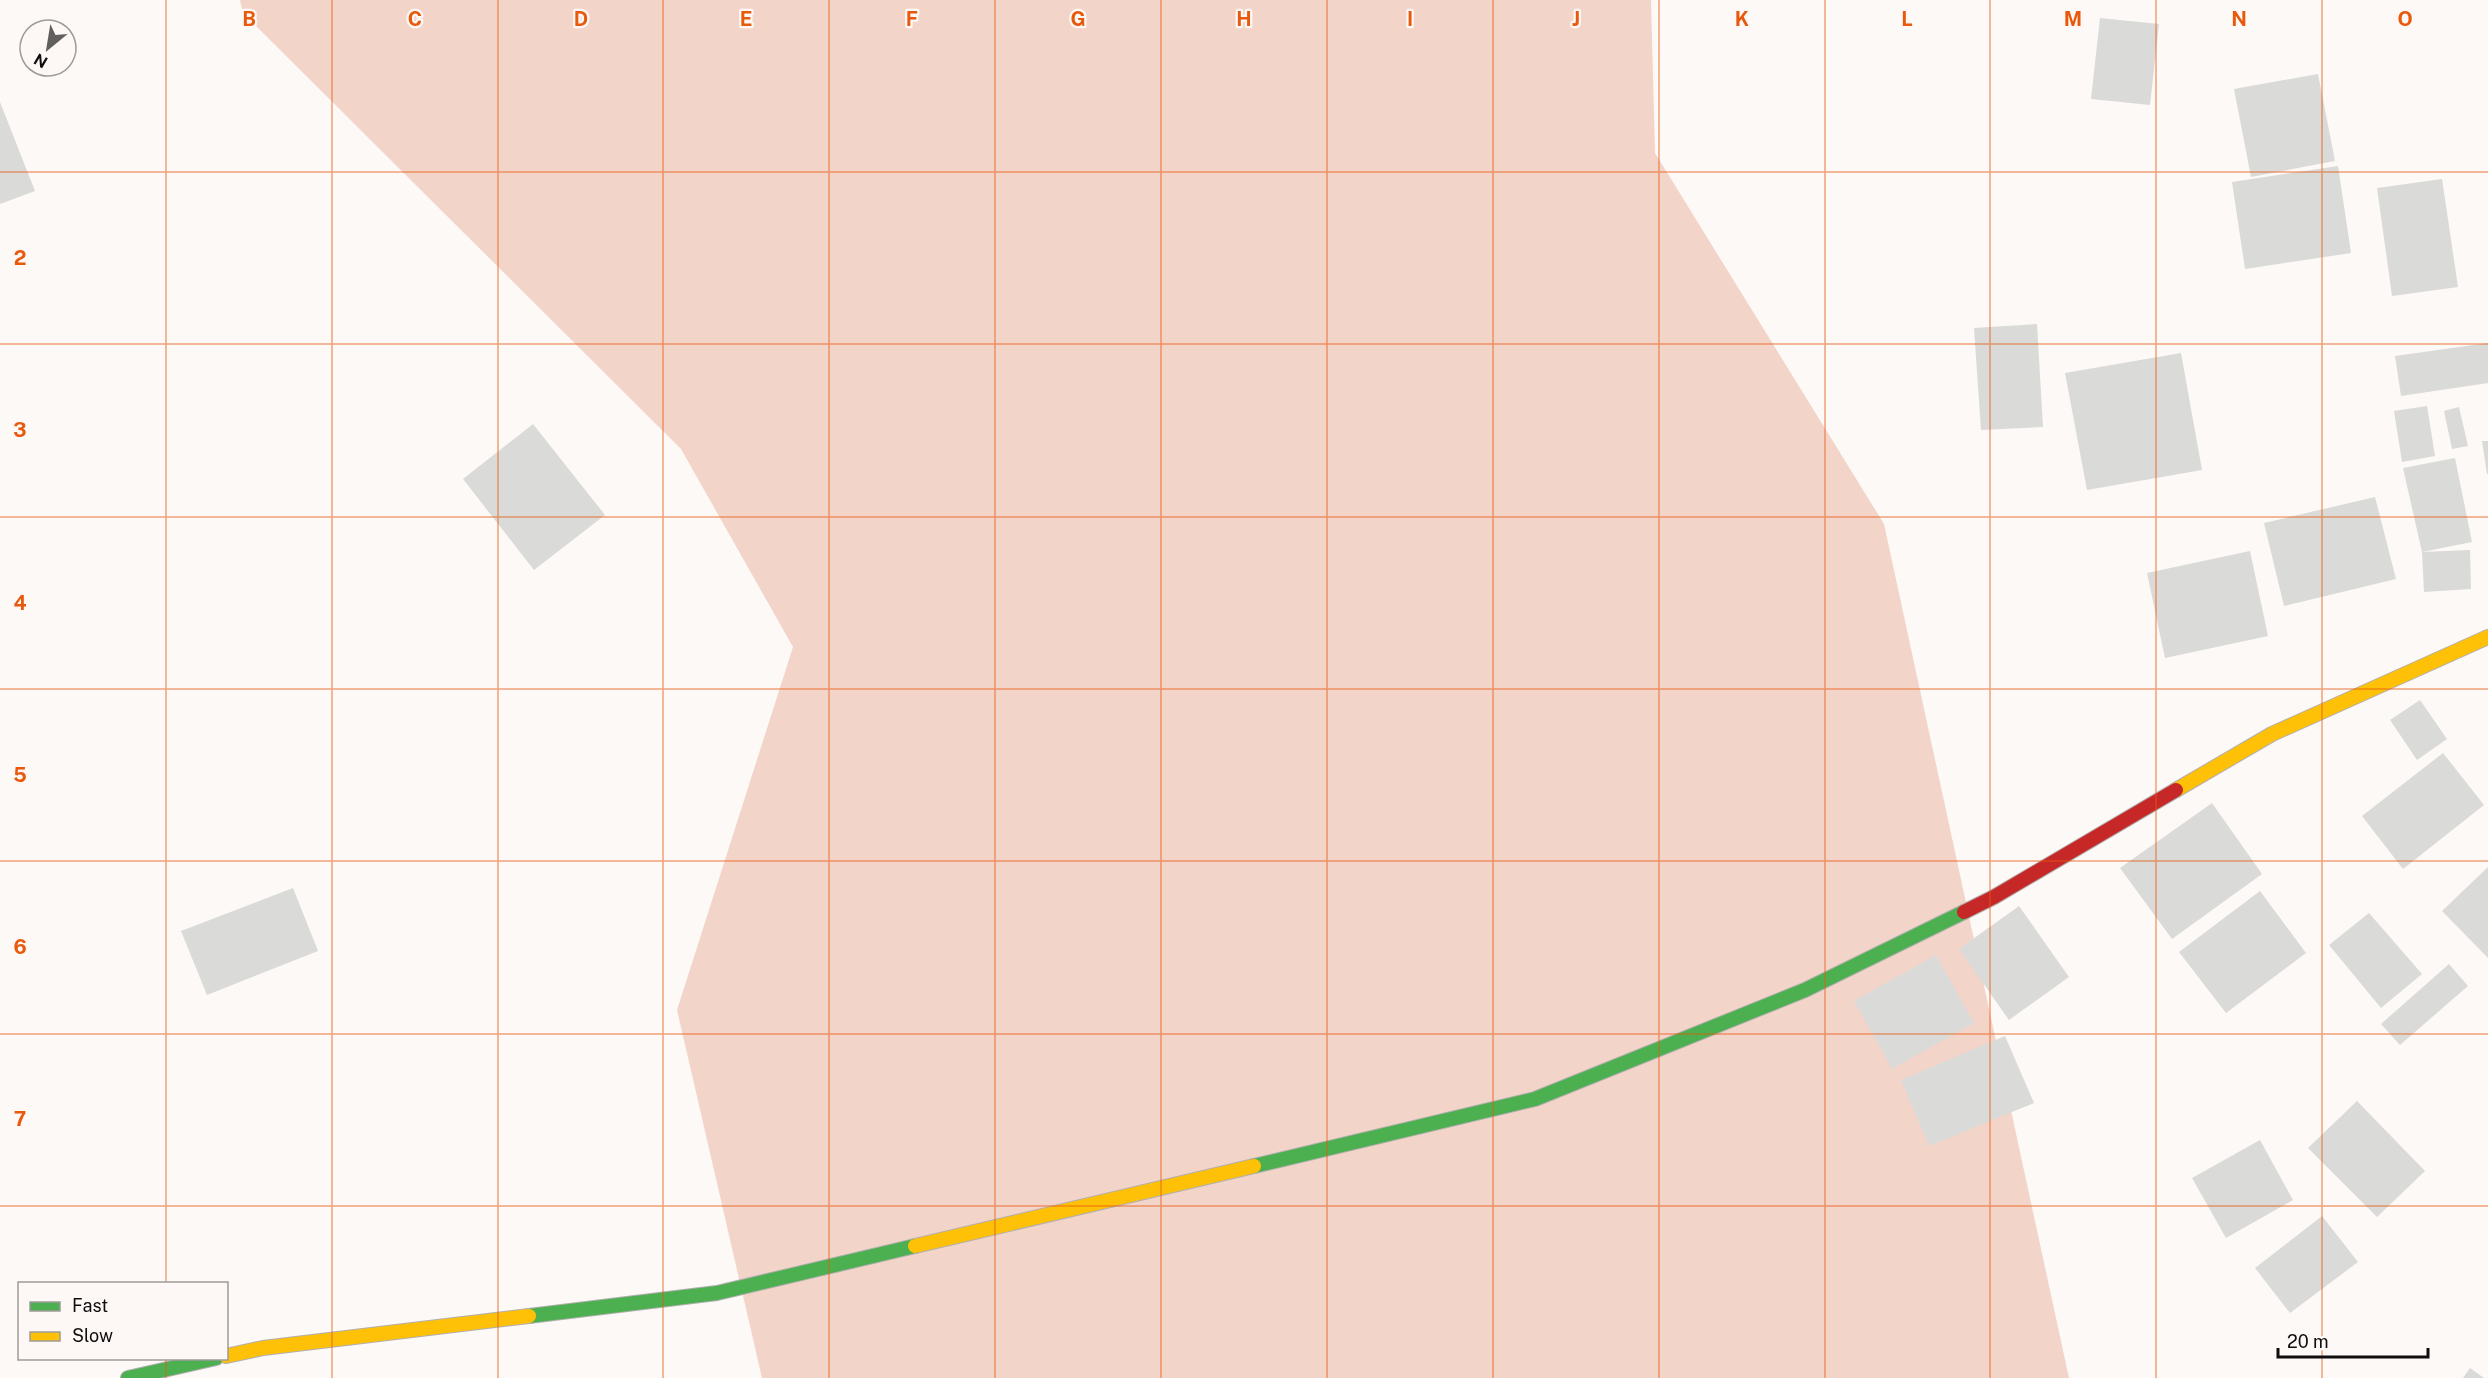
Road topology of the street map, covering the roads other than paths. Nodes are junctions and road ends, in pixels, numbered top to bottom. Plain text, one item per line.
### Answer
1 (2488, 637) edge
2 (228, 1356) edge
3 (211, 1360) edge
4 (128, 1378) edge

1 - 2 street
3 - 4 street

